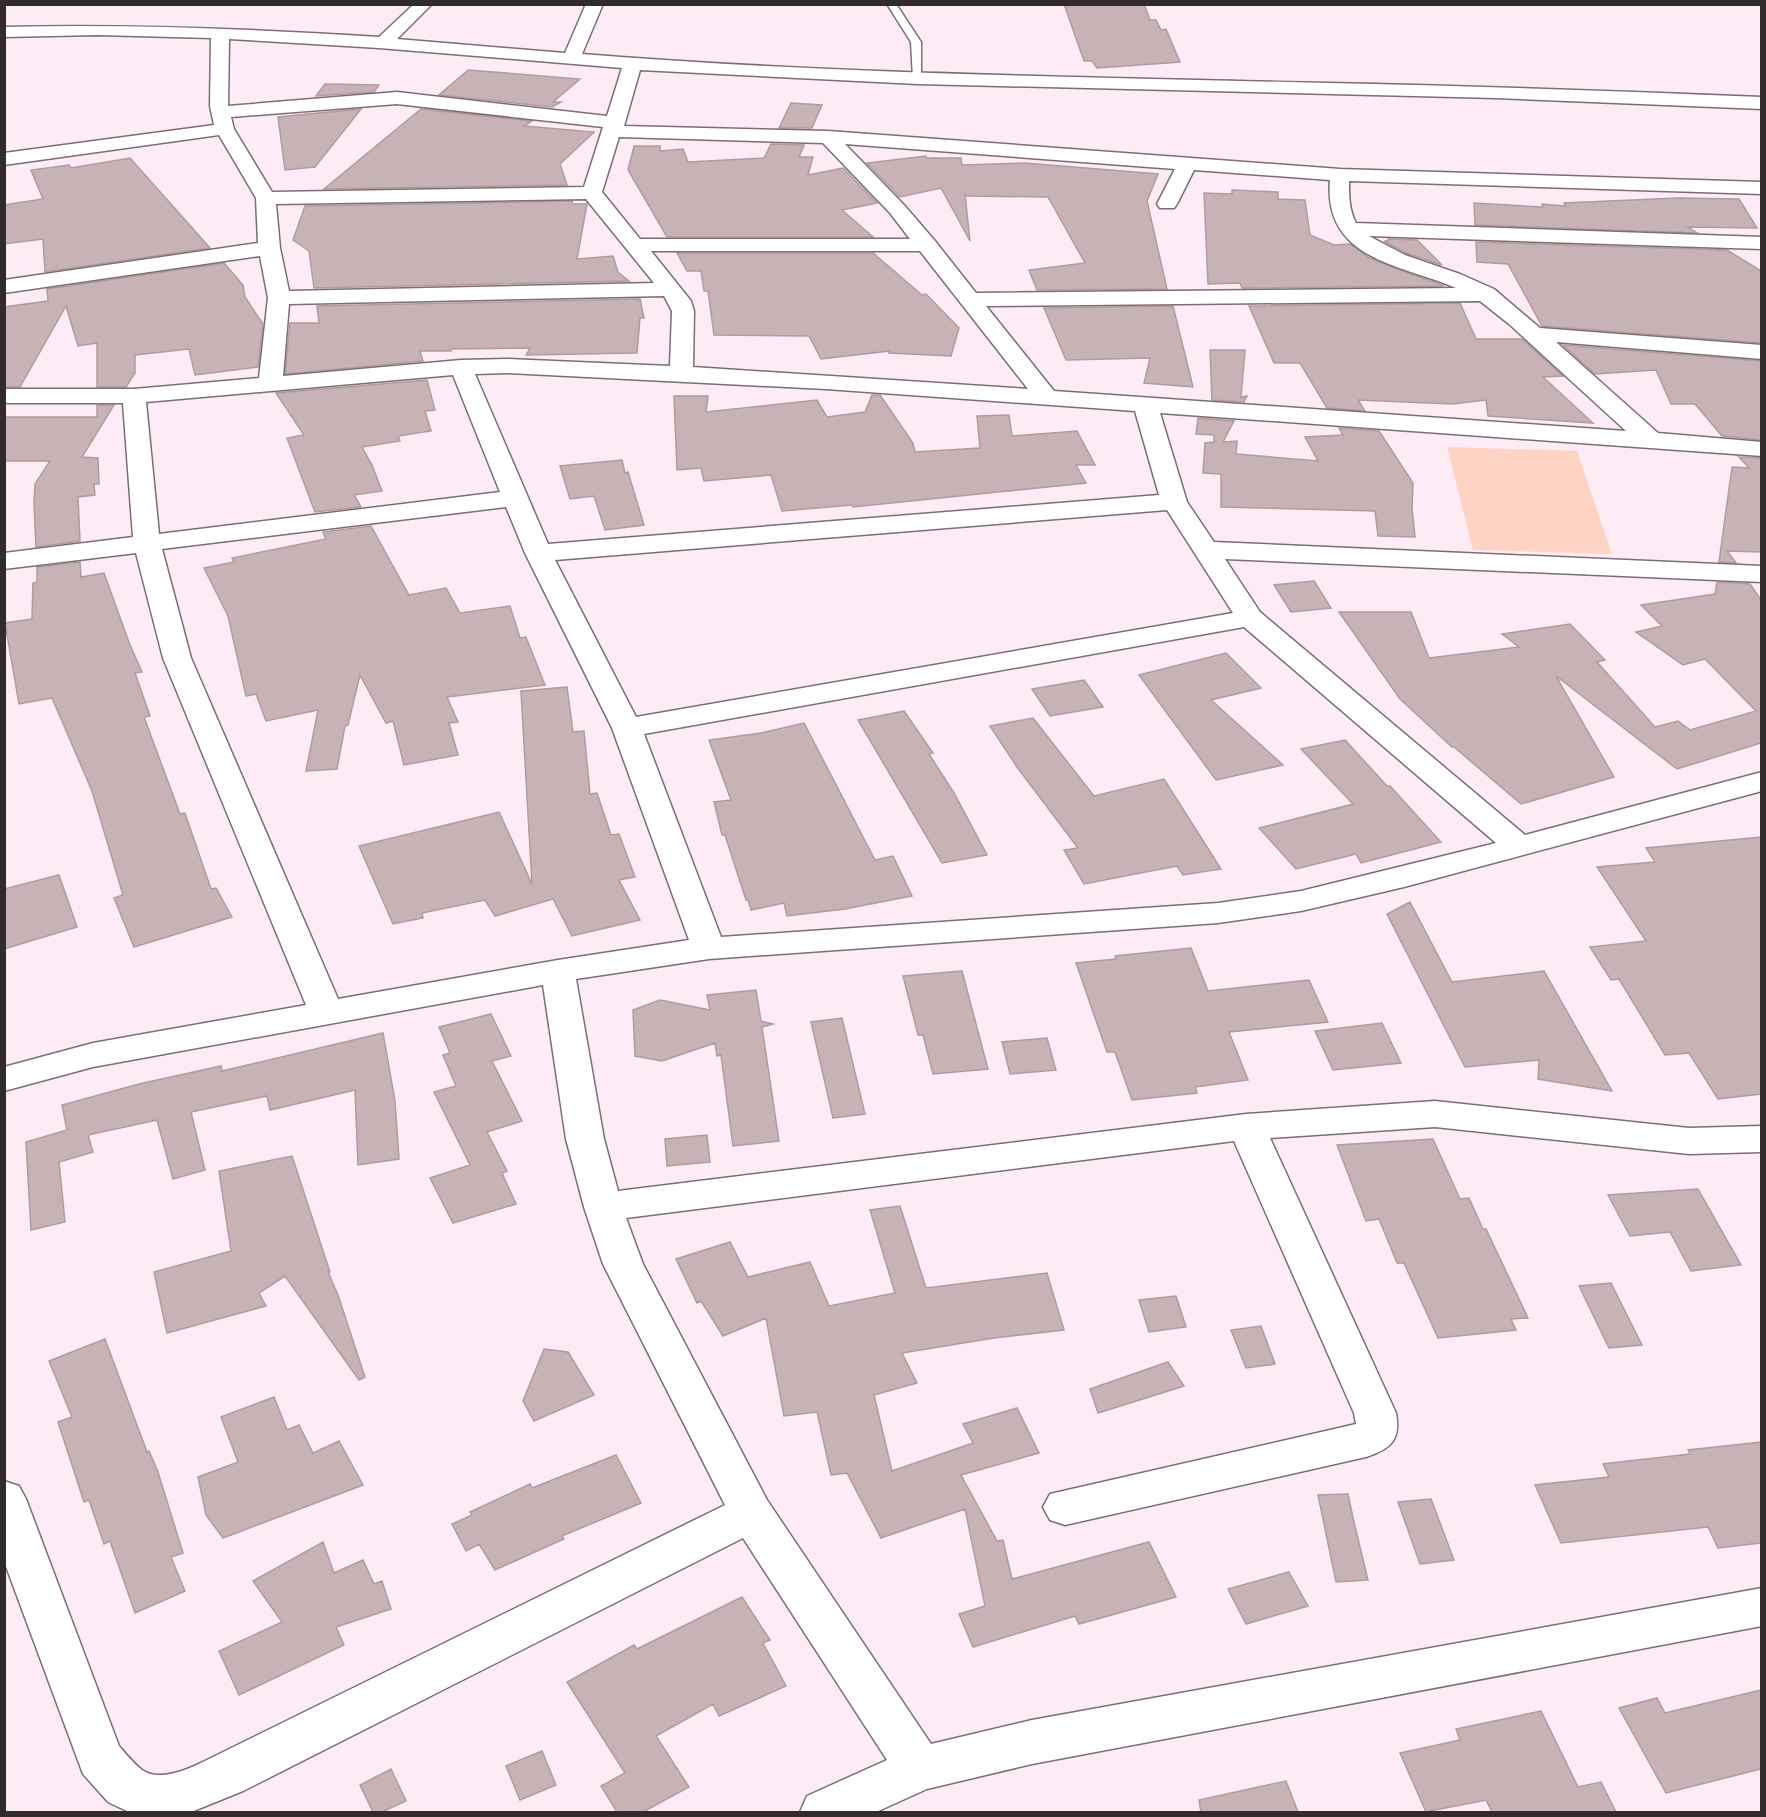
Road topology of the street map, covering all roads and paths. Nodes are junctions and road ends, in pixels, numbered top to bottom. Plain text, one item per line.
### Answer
1 (424, 4) edge
2 (595, 4) edge
3 (891, 4) edge
4 (112, 14) dead end
5 (99, 30) junction
6 (4, 32) edge
7 (220, 32) junction
8 (384, 42) junction
9 (572, 58) junction
10 (633, 63) junction
11 (918, 79) junction
12 (1761, 103) edge
13 (224, 121) junction
14 (614, 127) junction
15 (828, 137) junction
16 (4, 159) edge
17 (1186, 165) junction
18 (1341, 176) junction
19 (1761, 188) edge
20 (592, 193) junction
21 (266, 198) junction
22 (1167, 204) dead end
23 (1349, 229) junction
24 (1761, 243) edge
25 (636, 245) junction
26 (928, 245) junction
27 (269, 248) junction
28 (4, 287) edge
29 (671, 289) junction
30 (1486, 294) junction
31 (279, 298) junction
32 (969, 300) junction
33 (1535, 334) junction
34 (1761, 352) edge
35 (461, 368) junction
36 (681, 374) junction
37 (270, 385) junction
38 (4, 396) edge
39 (134, 396) junction
40 (1047, 396) junction
41 (1145, 405) junction
42 (1650, 439) junction
43 (1761, 449) edge
44 (514, 498) junction
45 (1174, 502) junction
46 (147, 542) junction
47 (1206, 550) junction
48 (538, 553) junction
49 (4, 561) edge
50 (1761, 574) edge
51 (1250, 618) junction
52 (627, 728) junction
53 (1761, 781) edge
54 (1519, 846) junction
55 (709, 948) junction
56 (558, 971) junction
57 (326, 1012) junction
58 (4, 1079) edge
59 (1246, 1127) junction
60 (1761, 1139) edge
61 (603, 1207) junction
62 (4, 1499) edge
63 (1065, 1507) dead end
64 (751, 1513) junction
65 (1761, 1607) edge
66 (920, 1769) junction
67 (824, 1812) edge

1 - 8 street
2 - 9 street
3 - 11 lane
4 - 5 street
5 - 6 street
5 - 7 street
7 - 8 street
7 - 13 street
8 - 9 street
9 - 10 street
10 - 11 street
10 - 14 street
11 - 12 street
13 - 14 street
13 - 16 street
13 - 21 street
14 - 15 street
14 - 20 street
15 - 17 street
15 - 26 street
17 - 18 street
17 - 22 street
18 - 19 street
18 - 23 street
20 - 21 street
20 - 25 street
21 - 27 street
23 - 24 street
23 - 30 street
25 - 26 street
25 - 29 street
26 - 32 street
27 - 28 street
27 - 31 street
29 - 31 street
29 - 36 street
30 - 32 street
30 - 33 street
31 - 37 street
32 - 40 street
33 - 34 street
33 - 42 street
35 - 36 street
35 - 37 street
35 - 44 street
36 - 40 street
37 - 39 street
38 - 39 street
39 - 46 street
40 - 41 street
41 - 42 street
41 - 45 street
42 - 43 street
44 - 46 street
44 - 48 street
45 - 47 street
45 - 48 street
46 - 49 street
46 - 57 street
47 - 50 street
47 - 51 street
48 - 52 street
51 - 52 street
51 - 54 street
52 - 55 street
53 - 54 street
54 - 55 street
55 - 56 street
56 - 57 street
56 - 61 street
57 - 58 street
59 - 60 street
59 - 61 street
59 - 63 street
61 - 64 street
62 - 64 street
64 - 66 street
65 - 66 street
66 - 67 street

